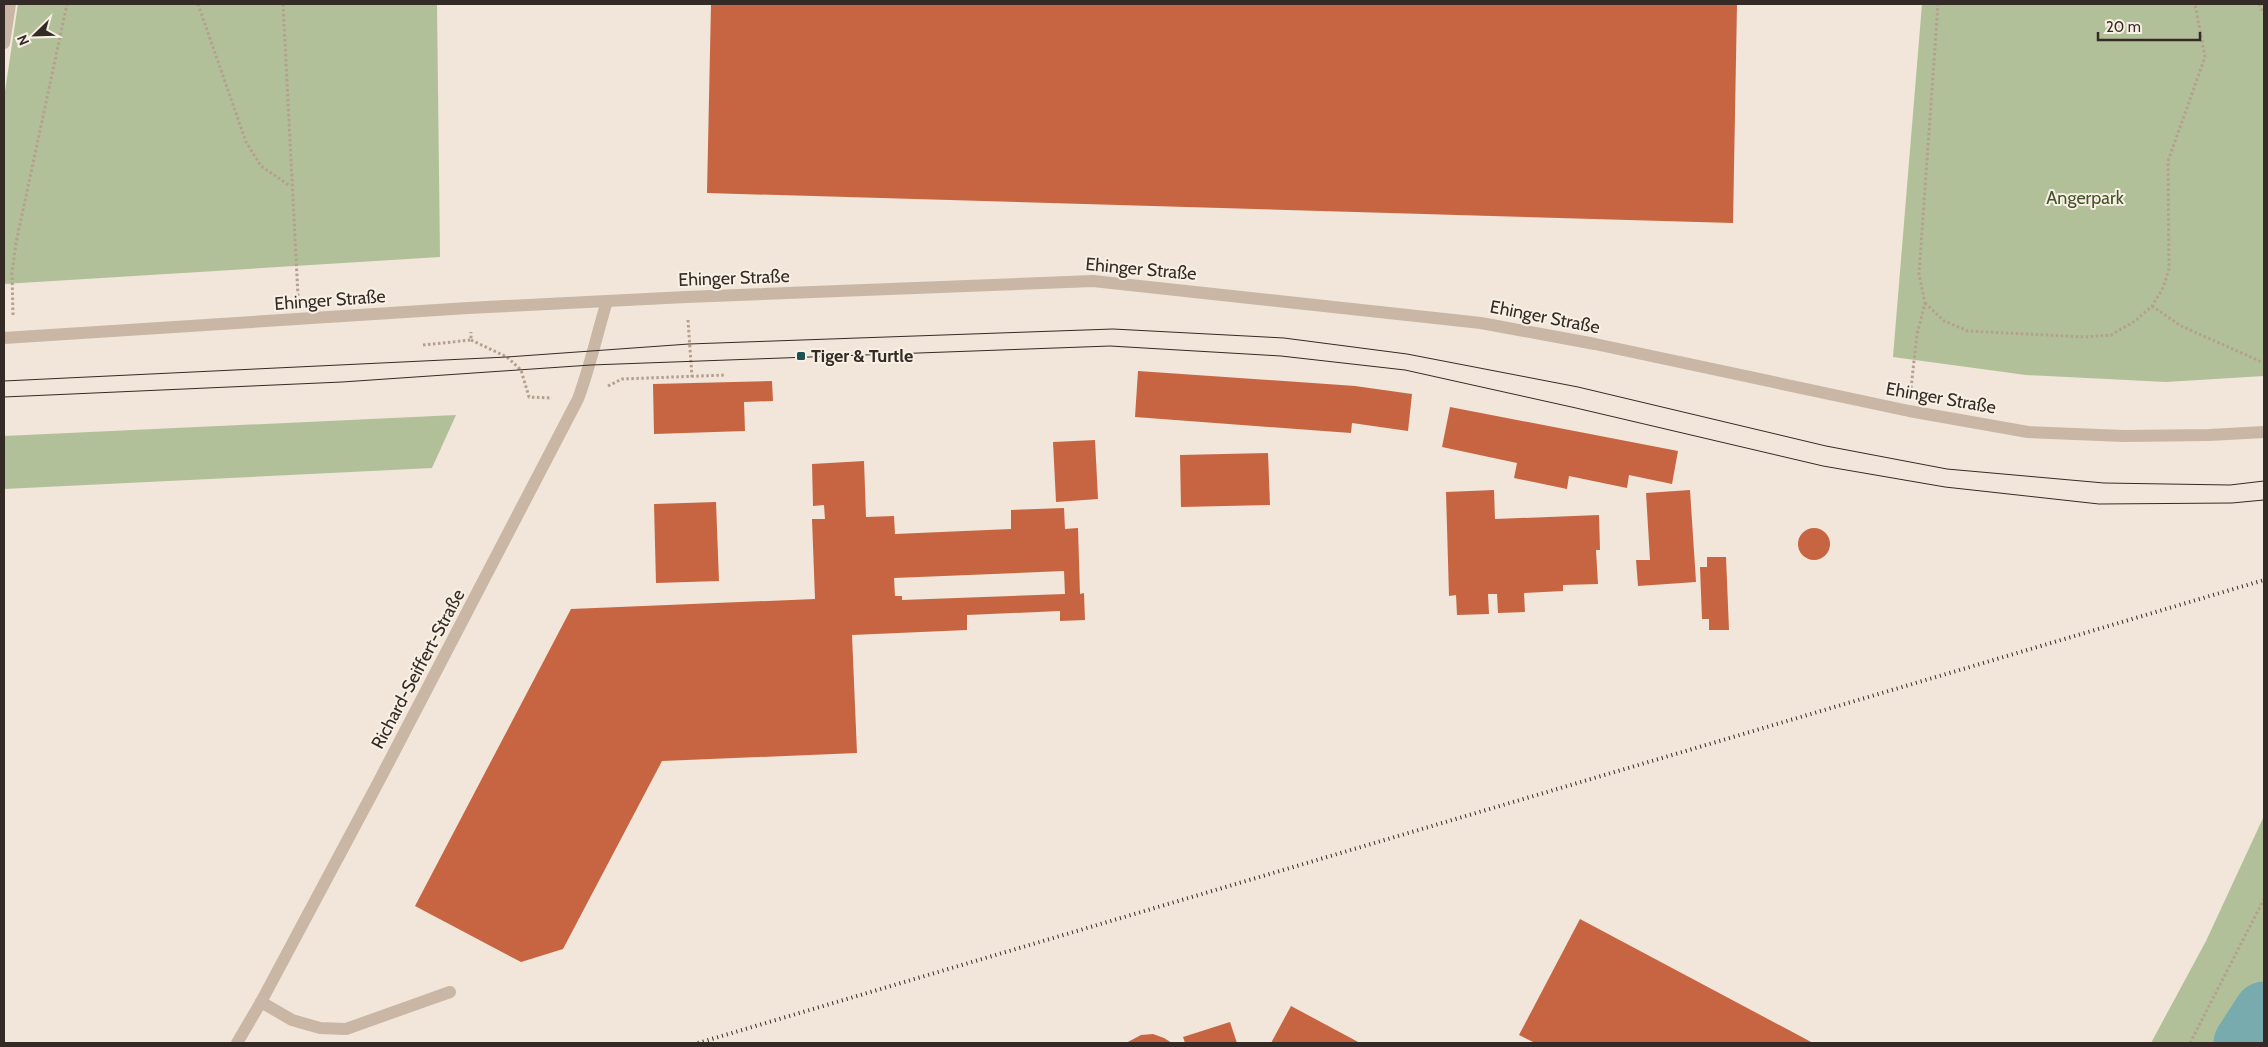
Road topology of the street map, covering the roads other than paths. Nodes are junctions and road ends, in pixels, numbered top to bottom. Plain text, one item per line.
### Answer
1 (10, 4) edge
2 (4, 43) edge
3 (607, 301) junction
4 (9, 338) edge
5 (2264, 432) edge
6 (450, 992) dead end
7 (261, 1002) junction
8 (237, 1043) edge

1 - 2 street
3 - 4 street, Ehinger Straße
3 - 5 street, Ehinger Straße
3 - 7 street, Richard-Seiffert-Straße
6 - 7 street
7 - 8 street, Richard-Seiffert-Straße

